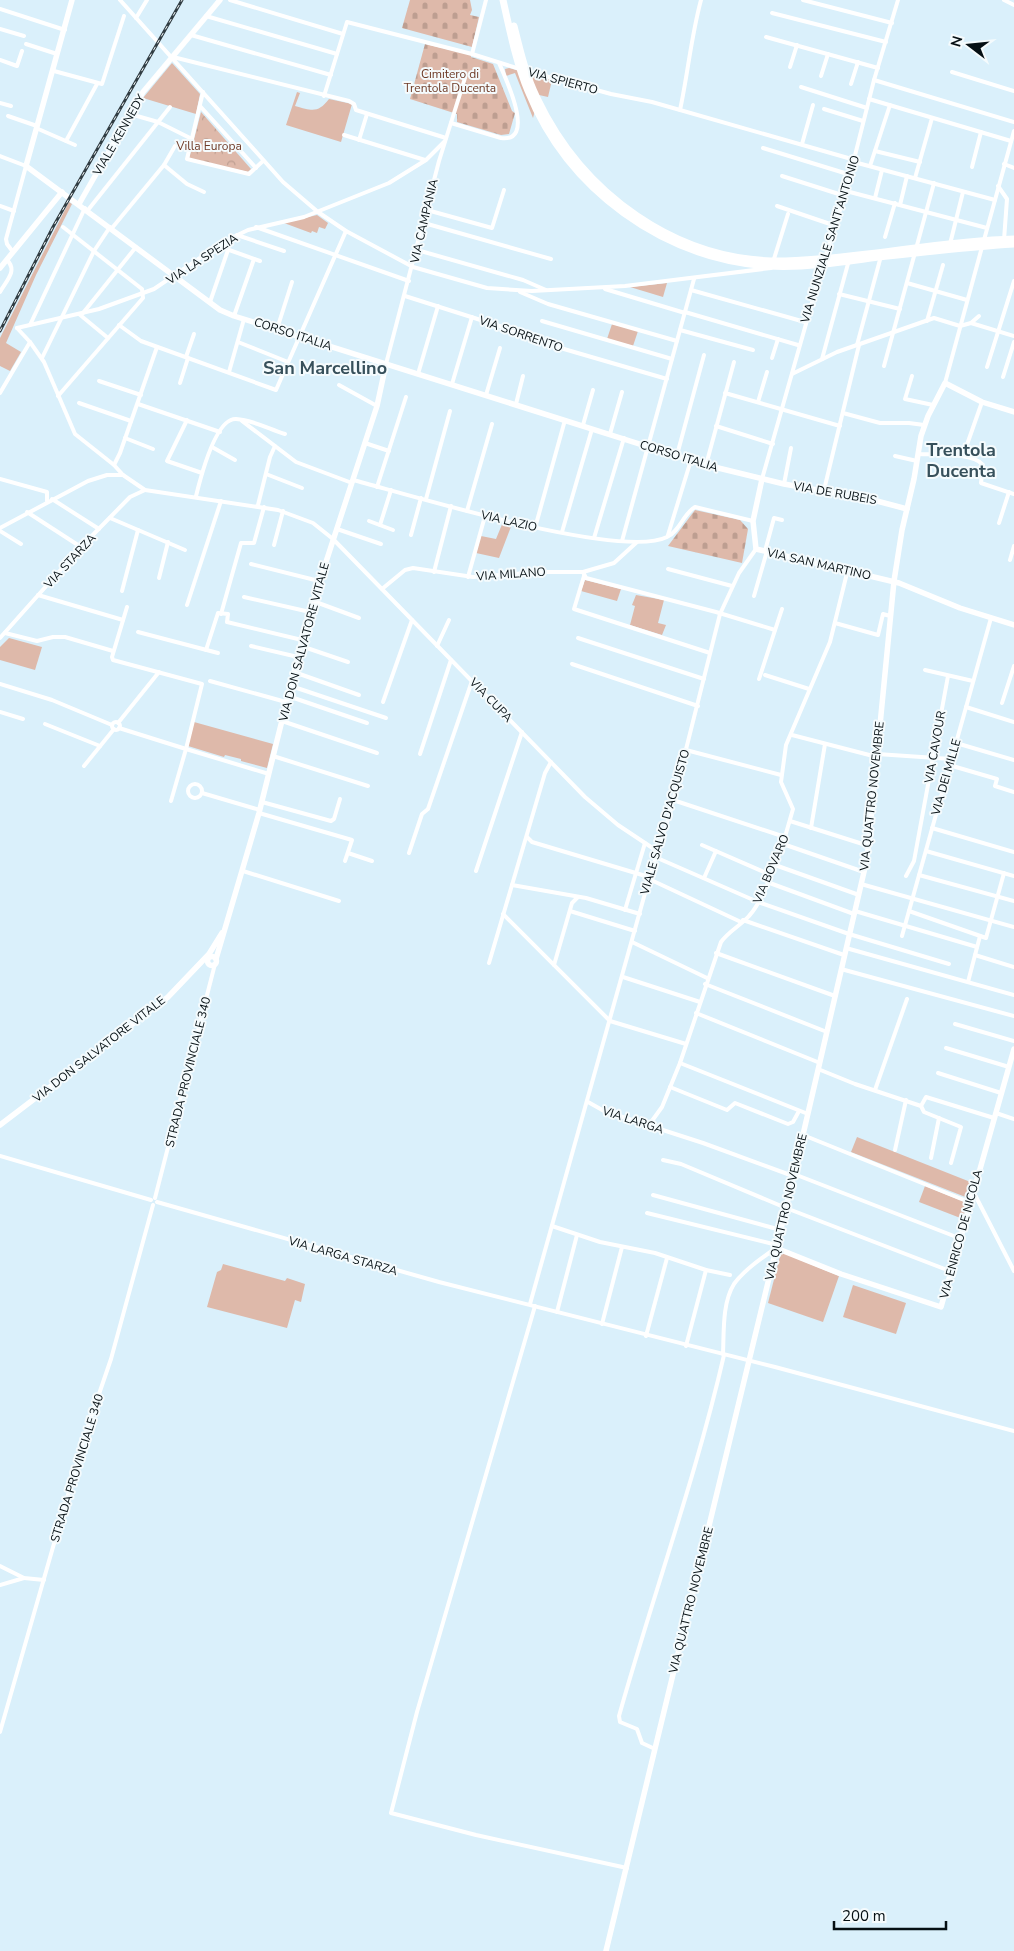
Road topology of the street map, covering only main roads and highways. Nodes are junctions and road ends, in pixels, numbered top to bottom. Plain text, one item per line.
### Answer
1 (501, 0) edge
2 (507, 0) edge
3 (1014, 240) edge
4 (1014, 244) edge

1 - 4 highway
2 - 3 highway

